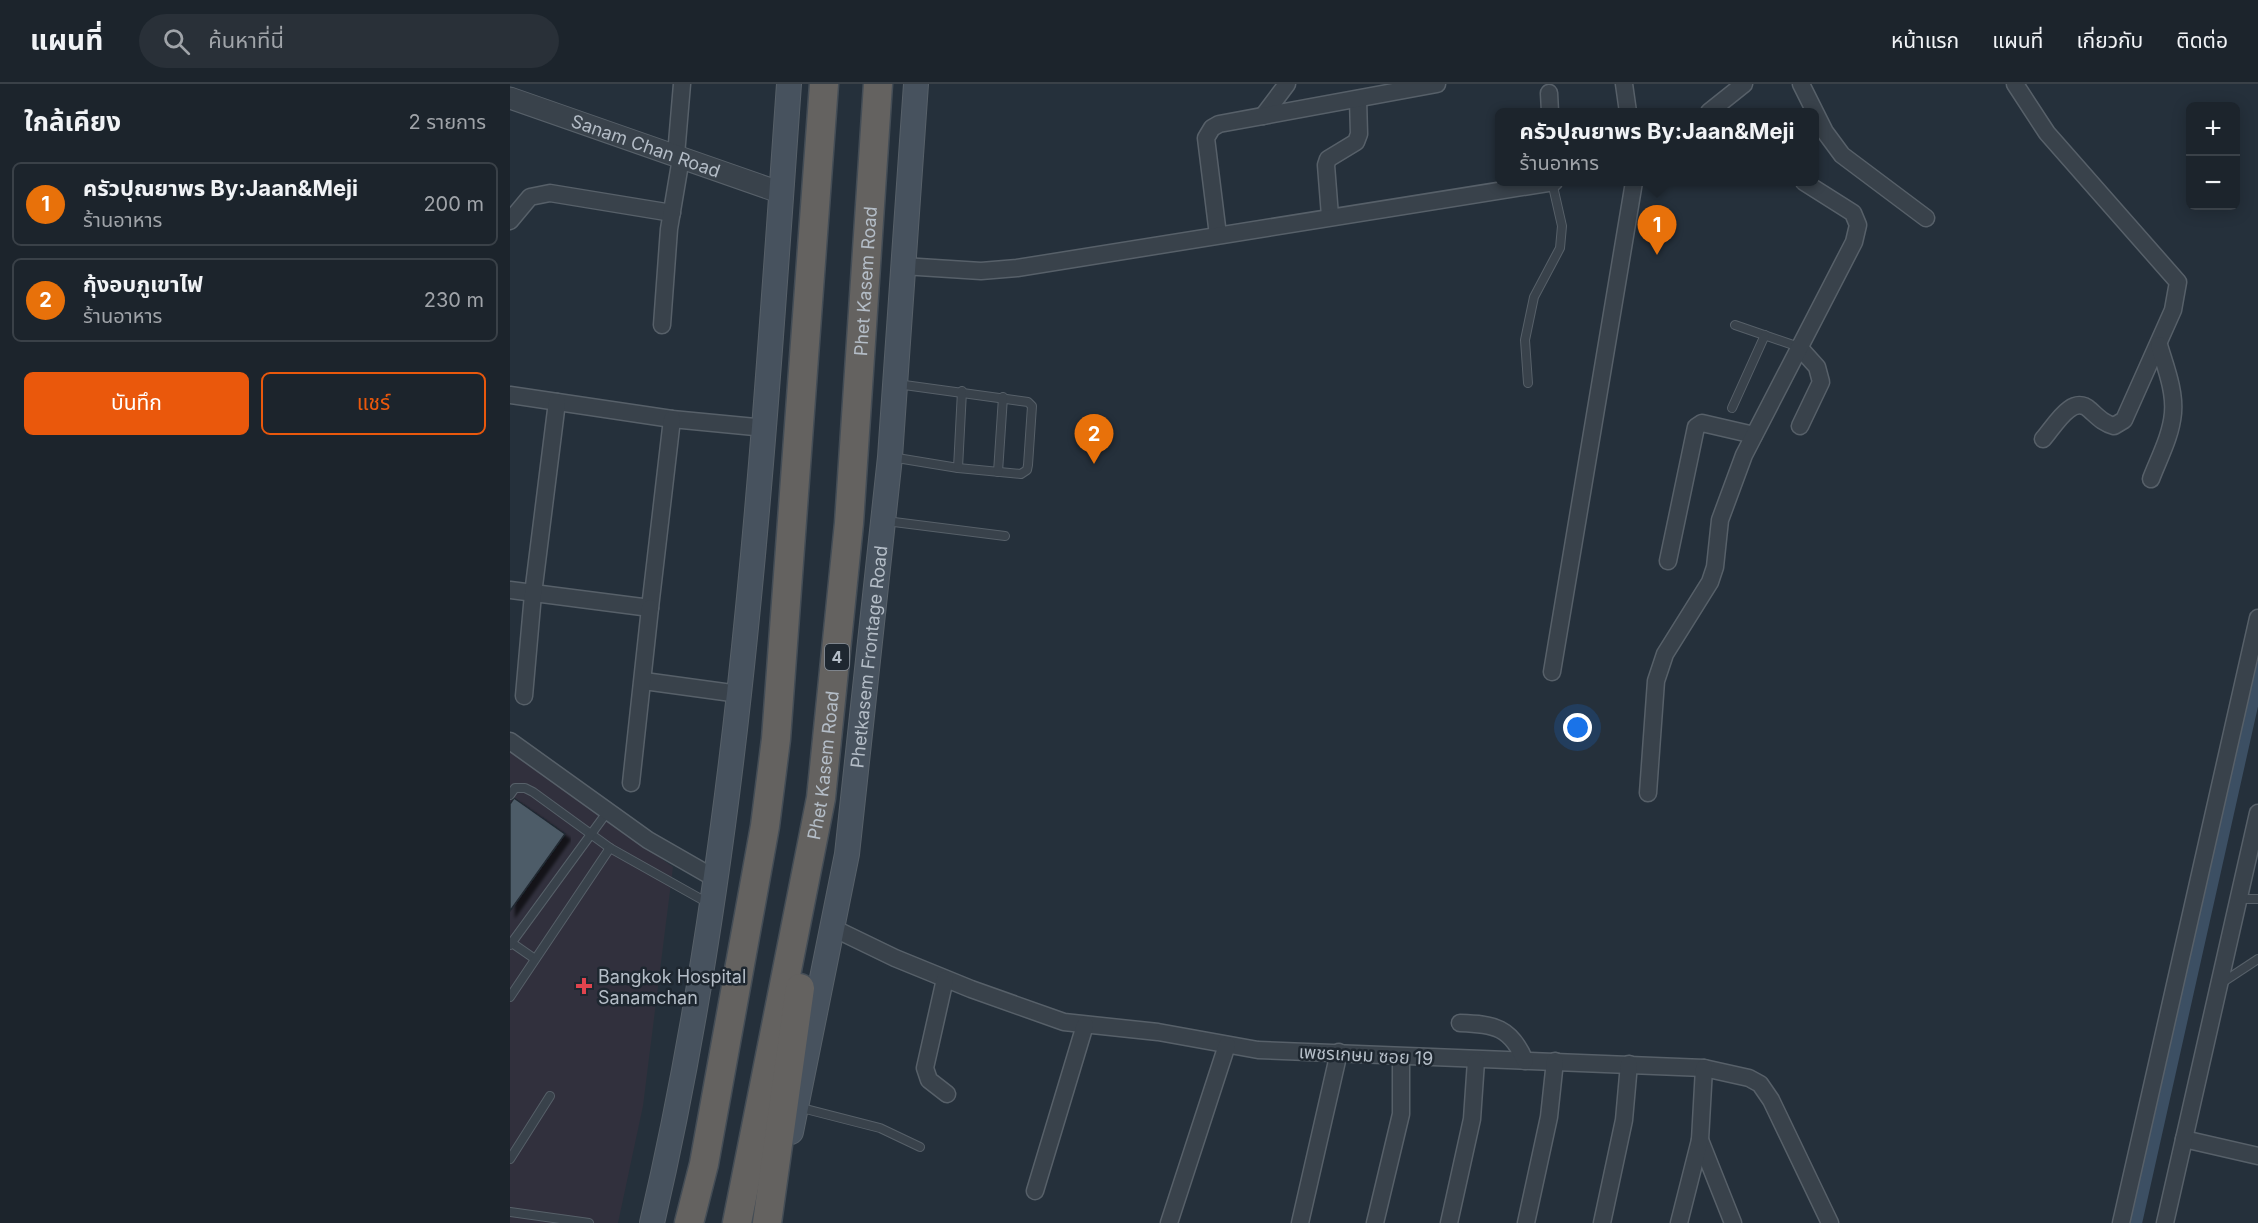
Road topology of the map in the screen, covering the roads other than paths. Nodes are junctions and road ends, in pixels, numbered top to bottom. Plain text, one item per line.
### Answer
1 (682, 84) edge
2 (789, 84) edge
3 (810, 84) edge
4 (824, 84) edge
5 (878, 84) edge
6 (888, 84) edge
7 (916, 84) edge
8 (1287, 84) edge
9 (1437, 84) edge
10 (1624, 84) edge
11 (1744, 84) edge
12 (1801, 84) edge
13 (2015, 84) edge
14 (1549, 93) dead end
15 (510, 98) edge
16 (1358, 99) junction
17 (1550, 108) edge
18 (1627, 108) edge
19 (1714, 108) edge
20 (1813, 108) edge
21 (1263, 116) junction
22 (1819, 120) edge
23 (679, 156) junction
24 (1527, 186) edge
25 (1554, 186) edge
26 (1633, 186) edge
27 (1810, 186) edge
28 (872, 188) junction
29 (782, 194) junction
30 (672, 213) junction
31 (1330, 216) junction
32 (1926, 219) dead end
33 (510, 221) edge
34 (811, 235) junction
35 (1218, 235) junction
36 (903, 266) junction
37 (662, 325) dead end
38 (1735, 326) dead end
39 (1765, 335) junction
40 (2159, 345) junction
41 (1799, 347) junction
42 (1528, 383) dead end
43 (896, 384) junction
44 (962, 391) junction
45 (510, 395) edge
46 (1003, 397) junction
47 (557, 402) junction
48 (1732, 408) dead end
49 (672, 418) junction
50 (1800, 426) dead end
51 (765, 428) junction
52 (1754, 435) junction
53 (2043, 439) dead end
54 (890, 457) junction
55 (958, 468) junction
56 (998, 472) junction
57 (2151, 479) dead end
58 (883, 521) junction
59 (1005, 536) dead end
60 (1668, 561) dead end
61 (510, 590) edge
62 (532, 594) junction
63 (650, 608) junction
64 (2258, 618) edge
65 (1552, 672) dead end
66 (644, 681) junction
67 (739, 694) junction
68 (524, 696) dead end
69 (510, 741) edge
70 (632, 783) dead end
71 (1647, 793) dead end
72 (510, 795) edge
73 (821, 798) junction
74 (608, 811) junction
75 (2258, 813) edge
76 (591, 834) junction
77 (610, 848) junction
78 (716, 879) junction
79 (2239, 899) junction
80 (2258, 899) edge
81 (714, 906) junction
82 (833, 928) junction
83 (511, 944) edge
84 (535, 959) junction
85 (2258, 959) edge
86 (945, 979) junction
87 (2220, 984) junction
88 (510, 997) edge
89 (1460, 1023) dead end
90 (1085, 1025) junction
91 (1227, 1045) junction
92 (1339, 1052) junction
93 (1401, 1058) junction
94 (1525, 1060) junction
95 (1476, 1061) junction
96 (1554, 1061) junction
97 (1629, 1064) junction
98 (1704, 1068) junction
99 (947, 1094) dead end
100 (550, 1096) dead end
101 (797, 1107) junction
102 (2184, 1139) junction
103 (1700, 1140) junction
104 (920, 1147) dead end
105 (511, 1155) edge
106 (2258, 1156) edge
107 (1035, 1191) dead end
108 (510, 1212) edge
109 (589, 1223) edge
110 (652, 1223) edge
111 (688, 1223) edge
112 (737, 1223) edge
113 (767, 1223) edge
114 (1169, 1223) edge
115 (1300, 1223) edge
116 (1375, 1223) edge
117 (1449, 1223) edge
118 (1526, 1223) edge
119 (1602, 1223) edge
120 (1679, 1223) edge
121 (1733, 1223) edge
122 (1830, 1223) edge
123 (2121, 1223) edge
124 (2165, 1223) edge

1 - 23 street
2 - 29 main road
3 - 34 highway
4 - 34 highway
5 - 28 highway, Phet Kasem Road / 4
6 - 28 highway
7 - 36 main road, Phetkasem Frontage Road / 4
8 - 21 street
9 - 16 street
10 - 18 street
11 - 19 street
12 - 20 street
13 - 40 street
14 - 17 street
15 - 23 street, Sanam Chan Road
16 - 21 street
16 - 31 street
21 - 35 street
22 - 32 street
23 - 29 street, Sanam Chan Road
23 - 30 street
24 - 31 street
25 - 42 lane
26 - 65 street
27 - 41 street
28 - 73 highway, Phet Kasem Road / 4
29 - 51 main road
30 - 33 street
30 - 37 street
31 - 35 street
34 - 111 highway
35 - 36 street
36 - 43 main road, Phetkasem Frontage Road / 4
38 - 39 lane
39 - 41 lane
39 - 48 lane
40 - 53 street
40 - 57 street
41 - 50 street
41 - 52 street
43 - 44 lane
43 - 54 main road, Phetkasem Frontage Road / 4
44 - 46 lane
44 - 55 lane
45 - 47 street
46 - 56 lane
46 - 56 lane
47 - 49 street
47 - 62 street
49 - 51 street
49 - 63 street
51 - 67 main road
52 - 60 street
52 - 71 street
54 - 55 lane
54 - 58 main road, Phetkasem Frontage Road / 4
55 - 56 lane
58 - 59 lane
58 - 82 main road, Phetkasem Frontage Road / 4
61 - 62 street
62 - 63 street
62 - 68 street
63 - 66 street
64 - 123 street
66 - 67 street
66 - 70 street
67 - 78 main road
69 - 74 street
72 - 76 lane
73 - 112 highway, Phet Kasem Road / 4
73 - 113 highway
74 - 76 lane
74 - 78 street
75 - 79 street
76 - 77 lane
76 - 83 lane
77 - 81 lane
77 - 84 lane
78 - 81 main road
79 - 80 lane
79 - 87 street
81 - 110 main road
82 - 86 street, เพชรเกษม ซอย 19
82 - 101 main road, Phetkasem Frontage Road / 4
83 - 84 lane
84 - 88 lane
85 - 87 lane
86 - 90 street, เพชรเกษม ซอย 19
86 - 99 street
87 - 102 street
89 - 94 street
90 - 91 street, เพชรเกษม ซอย 19
90 - 107 street
91 - 92 street, เพชรเกษม ซอย 19
91 - 114 street
92 - 93 street, เพชรเกษม ซอย 19
92 - 115 street
93 - 95 street, เพชรเกษม ซอย 19
93 - 116 street
94 - 95 street, เพชรเกษม ซอย 19
94 - 96 street, เพชรเกษม ซอย 19
95 - 117 street
96 - 97 street, เพชรเกษม ซอย 19
96 - 118 street
97 - 98 street, เพชรเกษม ซอย 19
97 - 119 street
98 - 103 street
98 - 122 street, เพชรเกษม ซอย 19
100 - 105 lane
101 - 104 lane
101 - 113 main road, Phetkasem Frontage Road / 4
102 - 106 street
102 - 124 street
103 - 120 street
103 - 121 street
108 - 109 lane

